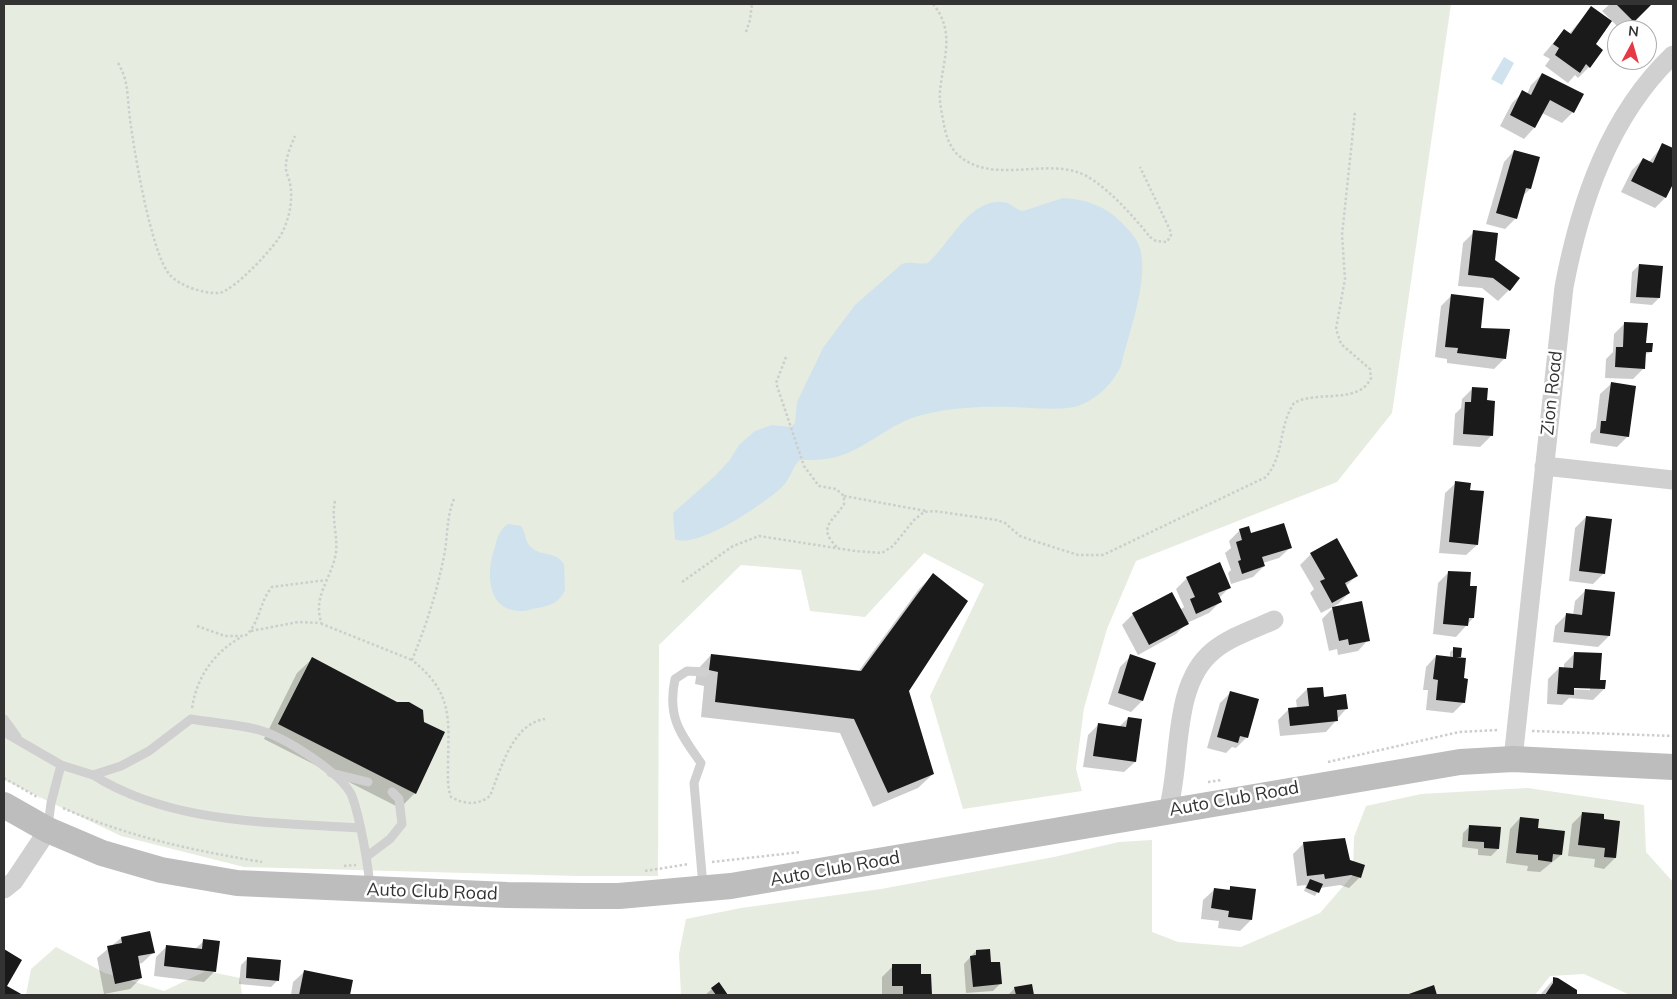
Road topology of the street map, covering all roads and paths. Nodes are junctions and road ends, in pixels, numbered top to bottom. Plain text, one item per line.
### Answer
1 (752, 4) edge
2 (933, 4) edge
3 (746, 32) dead end
4 (1673, 55) edge
5 (118, 63) dead end
6 (1355, 112) dead end
7 (294, 136) dead end
8 (1140, 167) dead end
9 (786, 358) dead end
10 (1544, 466) junction
11 (1673, 480) edge
12 (844, 496) junction
13 (454, 499) dead end
14 (335, 501) dead end
15 (930, 511) junction
16 (838, 548) junction
17 (326, 580) junction
18 (682, 582) dead end
19 (1274, 620) dead end
20 (321, 623) junction
21 (197, 626) dead end
22 (251, 631) junction
23 (242, 636) junction
24 (412, 660) junction
25 (705, 672) dead end
26 (4, 719) edge
27 (191, 719) junction
28 (545, 719) dead end
29 (4, 732) edge
30 (18, 739) junction
31 (1513, 759) junction
32 (61, 765) junction
33 (1673, 767) edge
34 (331, 772) junction
35 (93, 775) junction
36 (4, 778) edge
37 (368, 782) dead end
38 (392, 792) dead end
39 (51, 803) junction
40 (4, 805) edge
41 (1168, 810) junction
42 (359, 828) junction
43 (48, 830) junction
44 (805, 851) dead end
45 (366, 857) junction
46 (270, 863) dead end
47 (700, 863) junction
48 (342, 867) dead end
49 (639, 873) dead end
50 (369, 878) junction
51 (4, 889) edge
52 (703, 889) junction

1 - 3 path
2 - 8 path
4 - 10 street, Zion Road
5 - 7 path
6 - 15 path
9 - 12 path
10 - 11 street
10 - 31 street, Zion Road
12 - 15 path
12 - 16 path
13 - 24 path
14 - 17 path
15 - 16 path
16 - 18 path
17 - 20 path
17 - 22 path
19 - 41 street
20 - 22 path
20 - 24 path
21 - 23 path
22 - 23 path
23 - 27 path
24 - 28 path
25 - 47 lane
26 - 30 lane
27 - 34 lane
27 - 35 lane
29 - 30 lane
30 - 32 lane
31 - 33 street, Auto Club Road
31 - 41 street, Auto Club Road
32 - 35 lane
32 - 39 lane
34 - 37 lane
34 - 42 lane
35 - 42 lane
36 - 39 path
38 - 45 lane
39 - 43 lane
39 - 46 path
40 - 43 street, Auto Club Road
41 - 52 street, Auto Club Road
42 - 45 lane
43 - 50 street, Auto Club Road
43 - 51 street
44 - 47 path
45 - 50 lane
47 - 49 path
47 - 52 lane
48 - 50 path
50 - 52 street, Auto Club Road

